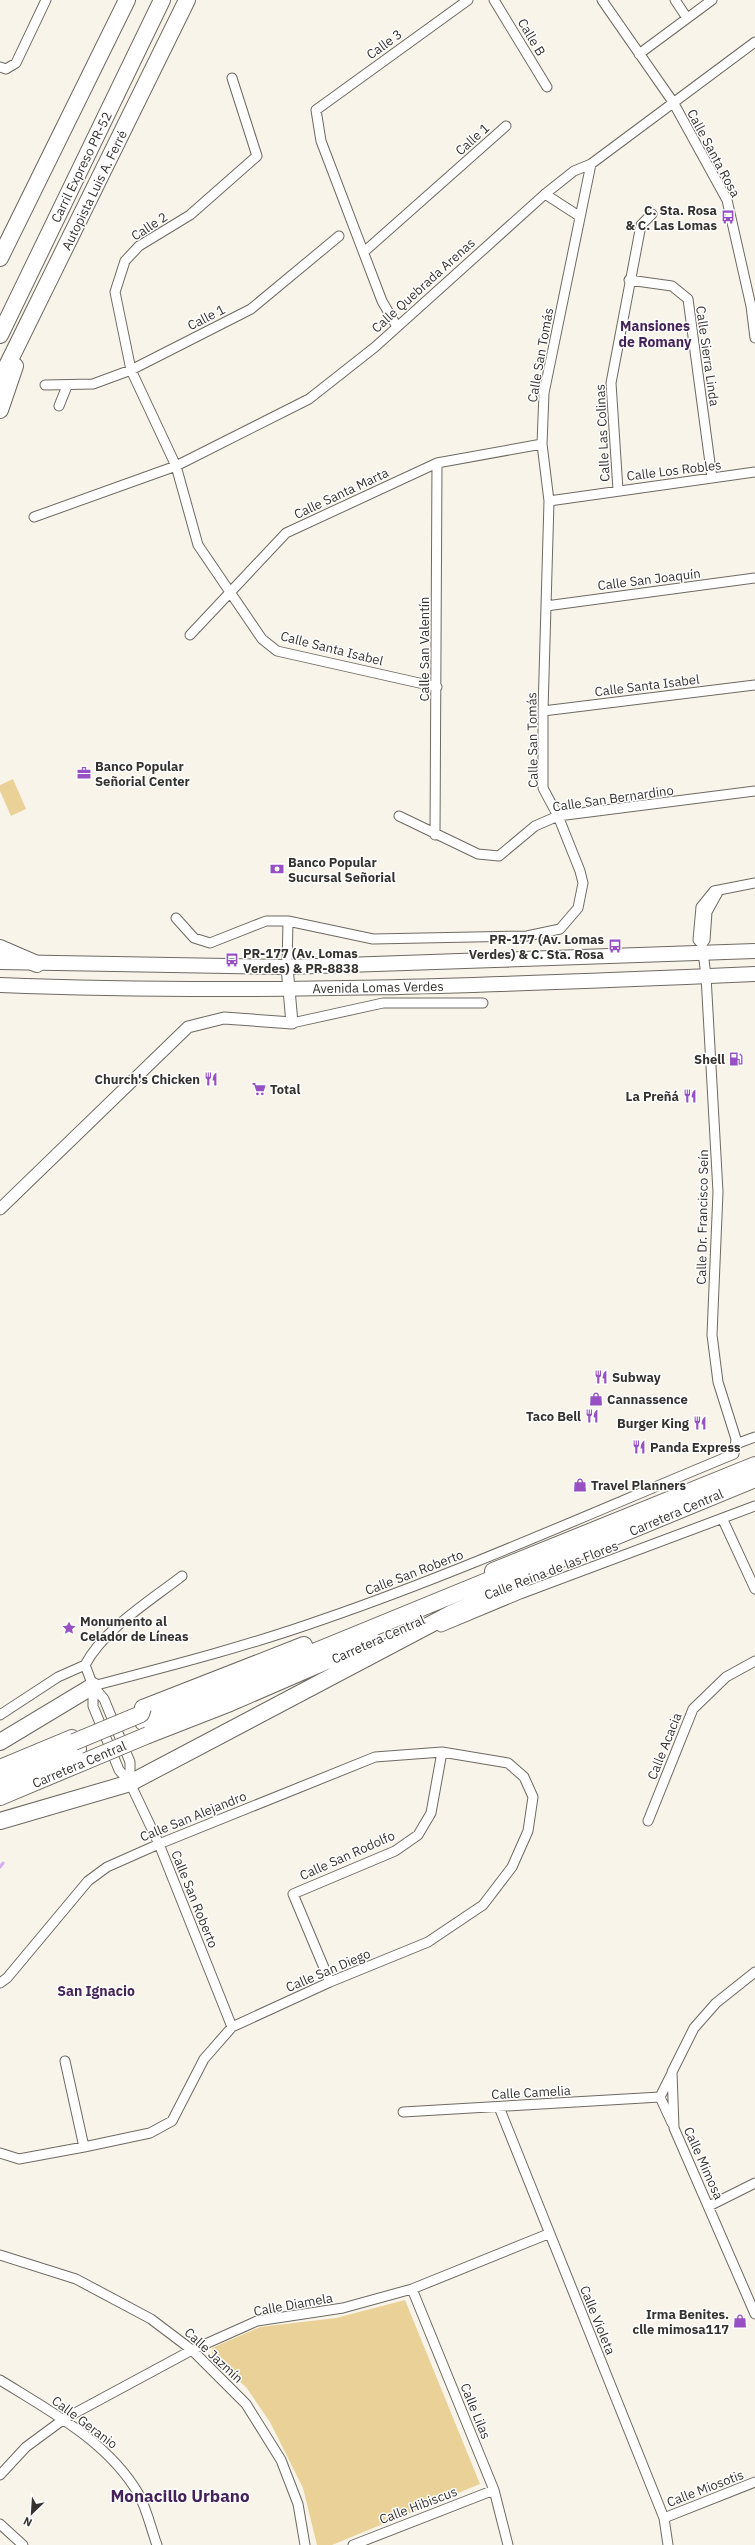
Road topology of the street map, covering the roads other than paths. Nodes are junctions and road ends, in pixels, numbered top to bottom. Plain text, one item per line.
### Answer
1 (46, 0) edge
2 (128, 0) edge
3 (162, 0) edge
4 (187, 0) edge
5 (468, 0) edge
6 (494, 0) edge
7 (602, 0) edge
8 (675, 0) edge
9 (712, 0) edge
10 (687, 18) junction
11 (753, 47) edge
12 (639, 54) junction
13 (0, 67) edge
14 (232, 78) dead end
15 (547, 87) dead end
16 (673, 102) junction
17 (506, 126) dead end
18 (591, 164) junction
19 (545, 194) junction
20 (652, 214) dead end
21 (580, 216) junction
22 (339, 236) dead end
23 (365, 251) junction
24 (0, 258) edge
25 (630, 280) junction
26 (753, 306) edge
27 (32, 317) junction
28 (396, 325) junction
29 (0, 335) edge
30 (755, 338) edge
31 (131, 370) junction
32 (0, 380) edge
33 (45, 385) dead end
34 (67, 386) junction
35 (58, 406) dead end
36 (0, 410) edge
37 (542, 444) junction
38 (437, 463) junction
39 (176, 466) junction
40 (755, 472) edge
41 (712, 478) junction
42 (618, 490) junction
43 (549, 501) junction
44 (34, 517) dead end
45 (192, 523) joint
46 (755, 578) edge
47 (231, 594) junction
48 (546, 606) junction
49 (190, 635) dead end
50 (755, 685) edge
51 (437, 687) junction
52 (543, 711) junction
53 (755, 791) edge
54 (399, 816) dead end
55 (558, 816) junction
56 (435, 835) junction
57 (755, 883) edge
58 (176, 918) dead end
59 (288, 921) junction
60 (0, 948) edge
61 (703, 948) junction
62 (755, 951) edge
63 (0, 962) edge
64 (37, 964) junction
65 (287, 967) junction
66 (755, 974) edge
67 (706, 976) junction
68 (0, 985) edge
69 (288, 989) junction
70 (483, 1002) dead end
71 (292, 1023) junction
72 (0, 1209) edge
73 (755, 1437) edge
74 (736, 1444) junction
75 (734, 1454) joint
76 (755, 1465) edge
77 (755, 1479) edge
78 (755, 1506) edge
79 (723, 1520) junction
80 (524, 1575) junction
81 (182, 1576) dead end
82 (755, 1589) edge
83 (422, 1629) junction
84 (755, 1661) edge
85 (85, 1665) junction
86 (93, 1686) junction
87 (0, 1715) edge
88 (145, 1722) junction
89 (0, 1742) edge
90 (78, 1748) junction
91 (442, 1752) junction
92 (0, 1768) edge
93 (0, 1776) edge
94 (130, 1783) junction
95 (0, 1784) edge
96 (0, 1797) edge
97 (0, 1821) edge
98 (648, 1821) dead end
99 (159, 1844) junction
100 (755, 1972) edge
101 (330, 1982) junction
102 (0, 1983) edge
103 (232, 2027) junction
104 (66, 2061) dead end
105 (672, 2072) junction
106 (660, 2097) junction
107 (499, 2106) junction
108 (403, 2112) dead end
109 (674, 2128) junction
110 (84, 2147) junction
111 (0, 2153) edge
112 (755, 2183) edge
113 (709, 2206) junction
114 (548, 2234) junction
115 (0, 2255) edge
116 (412, 2289) junction
117 (755, 2314) edge
118 (192, 2350) junction
119 (0, 2380) edge
120 (64, 2419) junction
121 (0, 2475) edge
122 (755, 2482) edge
123 (494, 2490) junction
124 (664, 2518) junction
125 (0, 2524) edge
126 (23, 2545) edge
127 (157, 2545) edge
128 (305, 2545) edge
129 (353, 2545) edge
130 (508, 2545) edge
131 (668, 2545) edge

1 - 13 street
2 - 24 highway
3 - 29 highway, Carril Expreso PR-52
4 - 27 highway, Autopista Luis A. Ferré
5 - 23 street, Calle 3
6 - 15 street, Calle B
7 - 12 street, Calle Santa Rosa
8 - 10 street
9 - 10 street
10 - 12 street
11 - 16 street, Calle Quebrada Arenas
12 - 16 street, Calle Santa Rosa
14 - 31 street, Calle 2
16 - 18 street, Calle Quebrada Arenas
16 - 26 street, Calle Santa Rosa
17 - 23 street, Calle 1
18 - 19 street, Calle Quebrada Arenas
18 - 21 street, Calle San Tomás
19 - 21 street
19 - 28 street, Calle Quebrada Arenas
20 - 25 street, Calle Las Colinas
21 - 37 street, Calle San Tomás
22 - 31 street, Calle 1
23 - 28 street
25 - 41 street, Calle Sierra Linda
25 - 42 street, Calle Las Colinas
26 - 30 street, Calle Santa Rosa
27 - 32 highway, Autopista Luis A. Ferré
27 - 36 highway
28 - 39 street, Calle Quebrada Arenas
31 - 34 street, Calle 1
31 - 39 street, Calle 2
33 - 34 street, Calle 1
34 - 35 street
37 - 38 street, Calle Santa Marta
37 - 43 street, Calle San Tomás
38 - 47 street, Calle Santa Marta
38 - 51 street, Calle San Valentín
39 - 44 street, Calle Quebrada Arenas
39 - 45 street, Calle 2
40 - 41 street, Calle Los Robles
41 - 42 street, Calle Los Robles
42 - 43 street, Calle Los Robles
43 - 48 street, Calle San Tomás
45 - 47 street, Calle Santa Isabel
46 - 48 street, Calle San Joaquín
47 - 49 street, Calle Santa Marta
47 - 51 street, Calle Santa Isabel
48 - 52 street, Calle San Tomás
50 - 52 street, Calle Santa Isabel
51 - 56 street, Calle San Valentín
52 - 55 street, Calle San Tomás
53 - 55 street, Calle San Bernardino
54 - 56 street, Calle San Bernardino
55 - 56 street, Calle San Bernardino
55 - 59 street, Calle San Tomás
57 - 61 street
58 - 59 street, Calle San Tomás
59 - 65 street
60 - 64 highway
61 - 62 main road, Avenida Lomas Verdes
61 - 65 main road, Avenida Lomas Verdes
61 - 67 street, Calle Dr. Francisco Seín
63 - 64 main road, Avenida Lomas Verdes
64 - 65 main road, Avenida Lomas Verdes
65 - 69 street
66 - 67 main road, Avenida Lomas Verdes
67 - 69 main road, Avenida Lomas Verdes
67 - 74 street, Calle Dr. Francisco Seín
68 - 69 main road, Avenida Lomas Verdes
69 - 71 street
70 - 71 street
71 - 72 street
73 - 74 street
74 - 75 street, Calle Dr. Francisco Seín
75 - 86 street, Calle San Roberto
76 - 88 highway, Carretera Central
77 - 80 highway, Carretera Central
78 - 79 street, Calle Reina de las Flores
79 - 82 street
79 - 83 street, Calle Reina de las Flores
80 - 83 highway
80 - 88 highway, Carretera Central
81 - 85 street
83 - 94 highway
84 - 98 street, Calle Acacia
85 - 86 street, Calle San Roberto
85 - 87 street
86 - 89 highway
86 - 94 street, Calle San Roberto
86 - 94 street, Calle San Roberto
88 - 90 highway, Carretera Central, bridge
88 - 90 highway, Carretera Central
90 - 92 highway, Carretera Central
90 - 93 highway
90 - 95 highway
90 - 96 highway, Carretera Central
91 - 99 street, Calle San Alejandro
91 - 101 street, Calle San Rodolfo
91 - 101 street, Calle San Diego
94 - 97 highway
94 - 99 street, Calle San Roberto
99 - 102 street, Calle San Alejandro
99 - 103 street, Calle San Roberto
100 - 105 street, Calle Mimosa
101 - 103 street, Calle San Diego
103 - 110 street, Calle San Diego
104 - 110 street
105 - 106 street
105 - 109 street, Calle Mimosa
106 - 107 street, Calle Camelia
106 - 109 street
107 - 108 street, Calle Camelia
107 - 114 street, Calle Violeta
109 - 113 street, Calle Mimosa
110 - 111 street, Calle San Diego
112 - 113 street
113 - 117 street, Calle Mimosa
114 - 116 street, Calle Diamela
114 - 124 street, Calle Violeta
115 - 118 street, Calle Jazmín
116 - 118 street, Calle Diamela
116 - 123 street, Calle Lilas
118 - 120 street, Calle Diamela
118 - 128 street, Calle Jazmín
119 - 120 street, Calle Geranio
120 - 121 street, Calle Diamela
120 - 127 street, Calle Geranio
122 - 124 street, Calle Miosotis
123 - 129 street, Calle Hibiscus
123 - 130 street, Calle Lilas
124 - 131 street, Calle Violeta
125 - 126 street

